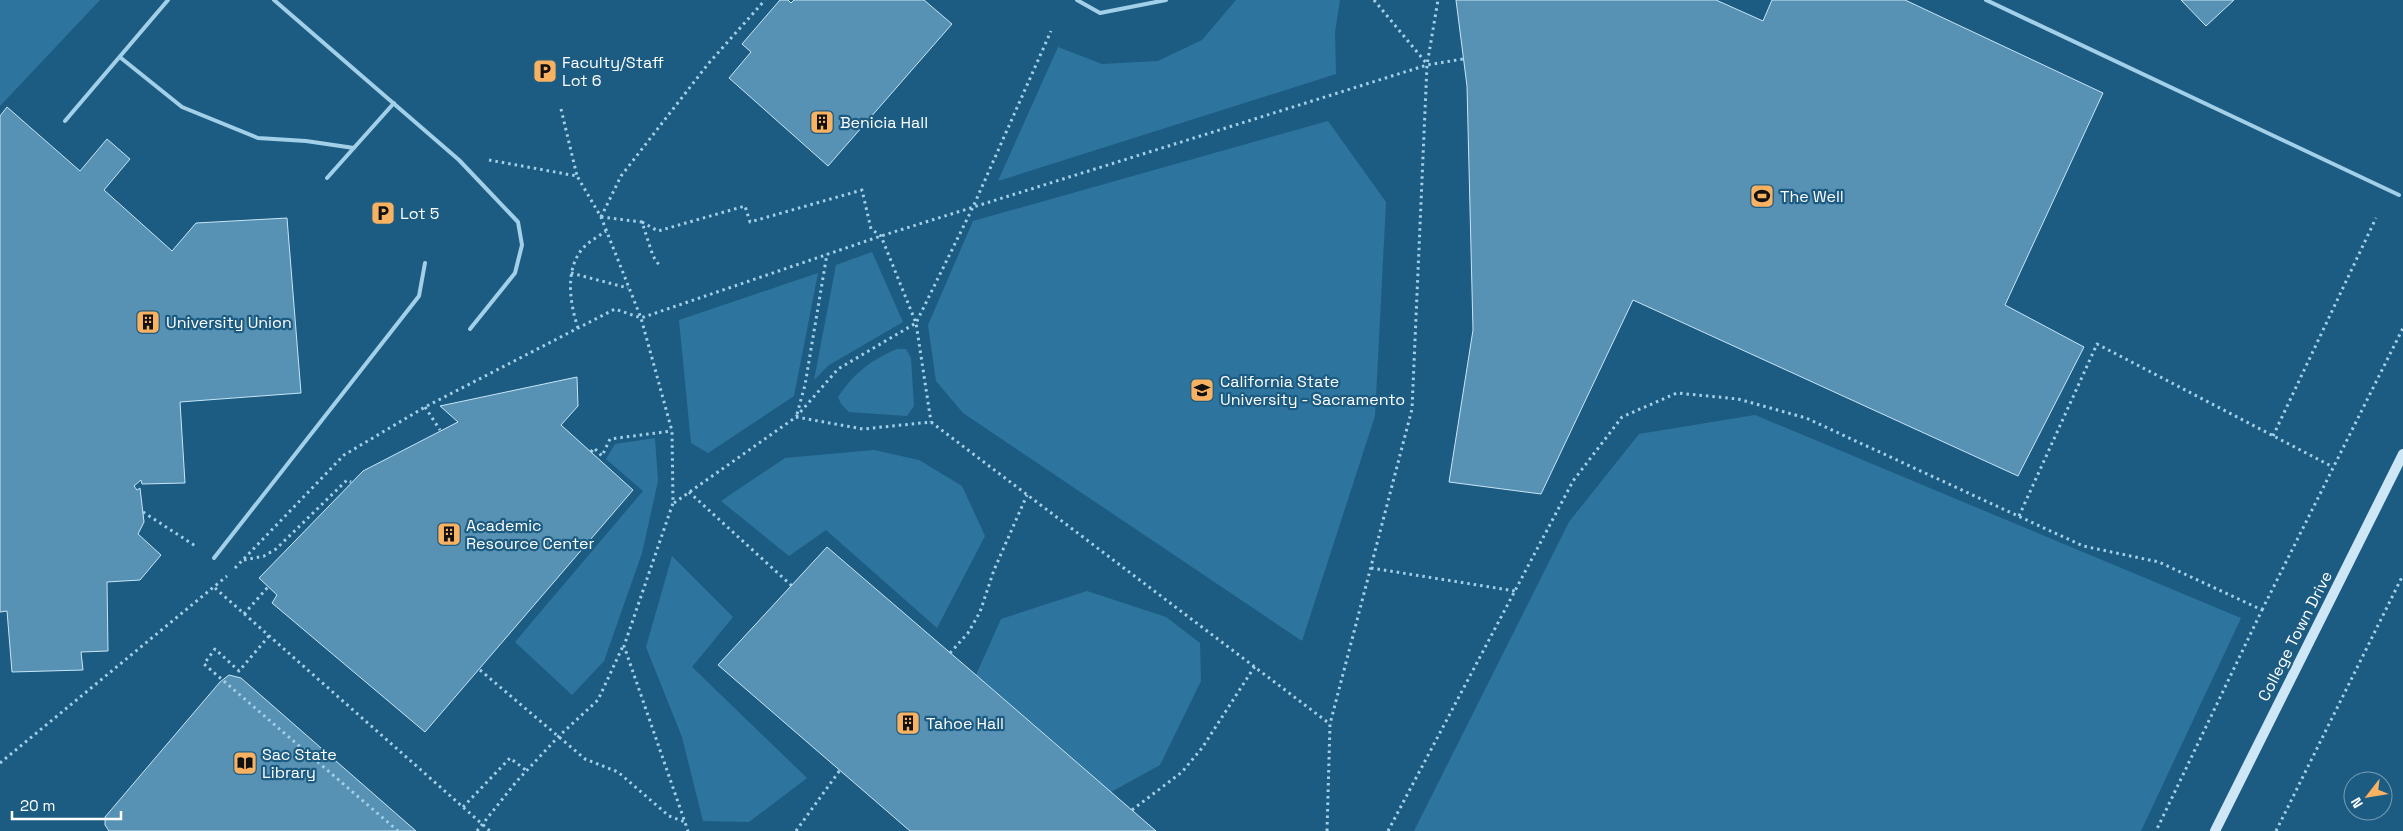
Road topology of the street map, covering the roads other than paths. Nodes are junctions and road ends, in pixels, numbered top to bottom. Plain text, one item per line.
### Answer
1 (168, 0) edge
2 (274, 0) edge
3 (1077, 0) edge
4 (1166, 0) edge
5 (1986, 0) edge
6 (121, 58) junction
7 (394, 104) junction
8 (65, 121) dead end
9 (354, 148) junction
10 (327, 178) dead end
11 (2399, 195) dead end
12 (425, 263) dead end
13 (470, 328) dead end
14 (2403, 454) edge
15 (214, 558) road end
16 (2215, 831) edge

1 - 6 lane
2 - 7 lane
3 - 4 lane
5 - 11 lane
6 - 8 lane
6 - 9 lane
7 - 9 lane
7 - 13 lane
9 - 10 lane
12 - 15 lane
14 - 16 street, College Town Drive

